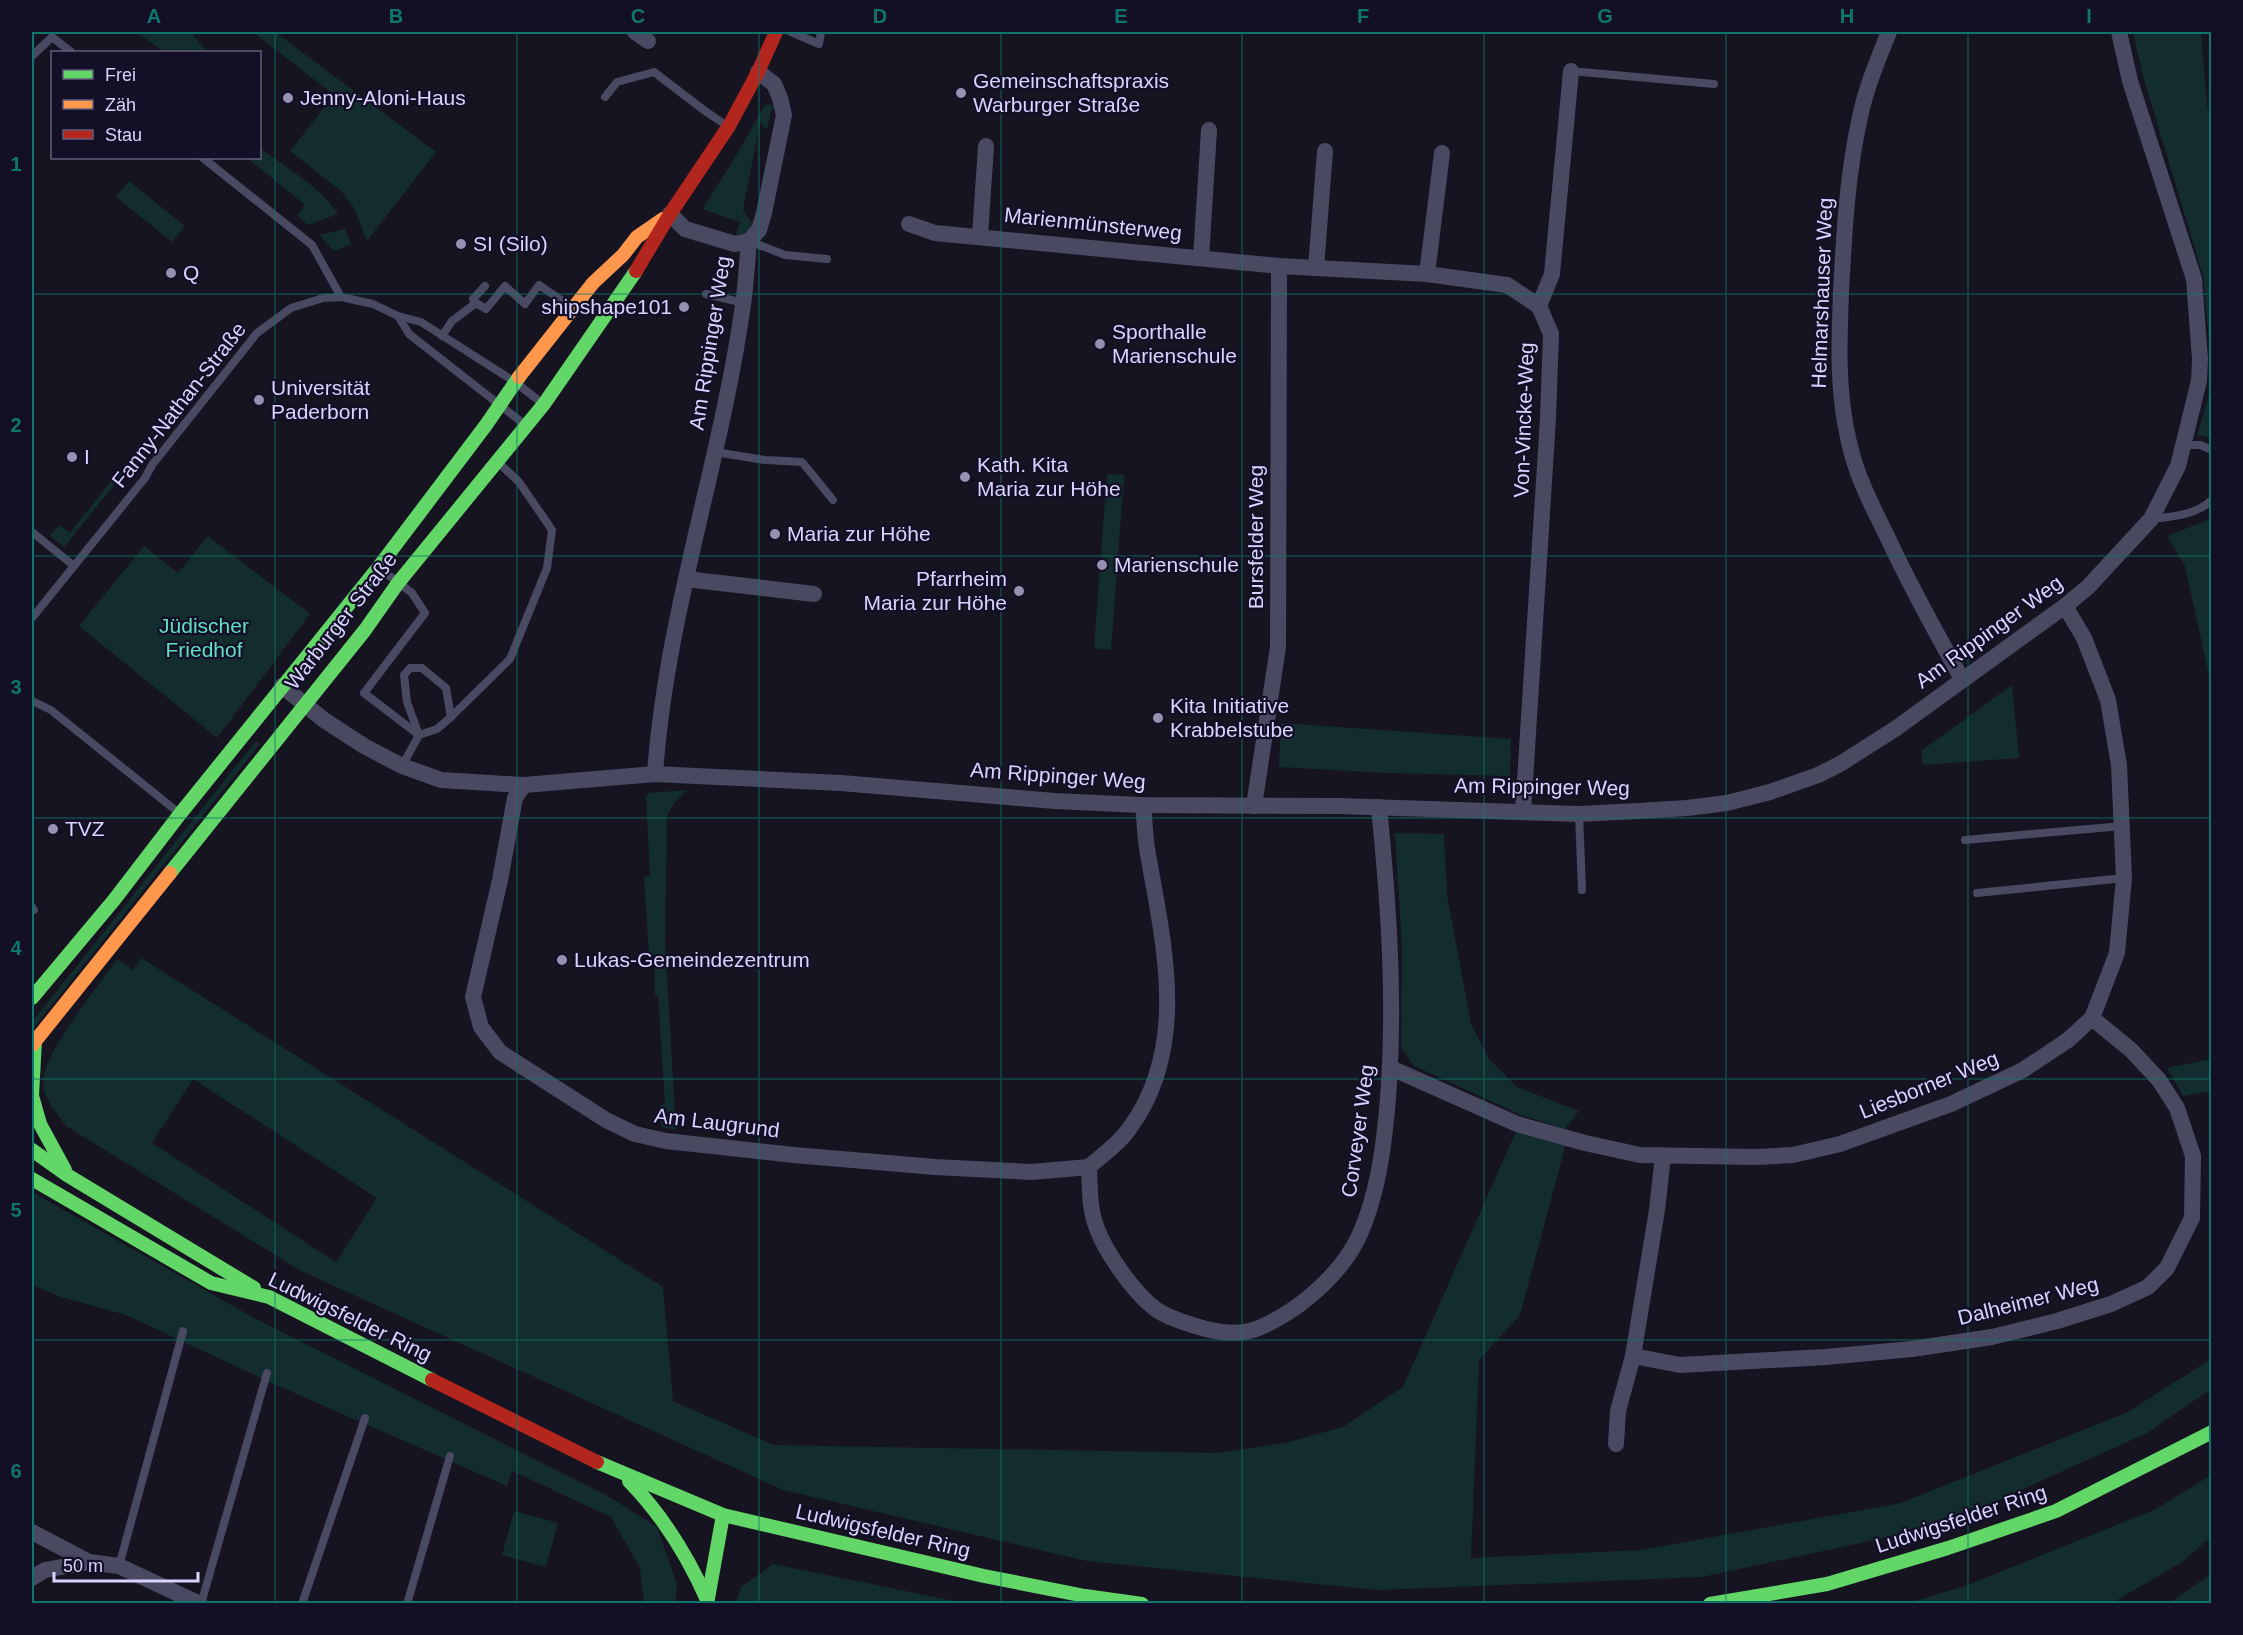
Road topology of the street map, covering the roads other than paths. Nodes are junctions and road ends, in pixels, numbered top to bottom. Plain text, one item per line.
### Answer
1 (776, 32) edge
2 (791, 32) edge
3 (821, 32) edge
4 (1889, 32) edge
5 (2119, 32) edge
6 (70, 51) edge
7 (32, 56) edge
8 (1570, 71) joint
9 (758, 72) junction
10 (1714, 84) dead end
11 (605, 97) dead end
12 (729, 126) junction
13 (1209, 130) dead end
14 (986, 146) dead end
15 (1325, 151) dead end
16 (1442, 153) dead end
17 (204, 159) edge
18 (670, 214) junction
19 (909, 224) dead end
20 (980, 236) junction
21 (749, 241) junction
22 (1201, 258) junction
23 (826, 259) dead end
24 (1279, 266) junction
25 (1316, 268) junction
26 (1428, 274) junction
27 (485, 286) dead end
28 (706, 294) dead end
29 (341, 297) junction
30 (476, 303) junction
31 (744, 303) junction
32 (1539, 306) junction
33 (573, 308) junction
34 (398, 316) junction
35 (442, 336) junction
36 (515, 382) junction
37 (544, 404) junction
38 (499, 405) junction
39 (526, 425) junction
40 (2183, 445) junction
41 (2211, 450) edge
42 (715, 452) junction
43 (496, 461) junction
44 (834, 500) dead end
45 (2211, 500) edge
46 (2151, 519) junction
47 (32, 532) edge
48 (74, 566) junction
49 (378, 568) junction
50 (686, 579) junction
51 (398, 583) junction
52 (814, 594) dead end
53 (2065, 606) junction
54 (32, 618) edge
55 (1962, 679) junction
56 (282, 686) junction
57 (32, 701) edge
58 (305, 704) junction
59 (451, 717) junction
60 (419, 735) junction
61 (402, 766) junction
62 (655, 774) junction
63 (524, 785) junction
64 (1143, 806) junction
65 (1254, 806) junction
66 (1379, 807) junction
67 (1523, 812) junction
68 (180, 814) junction
69 (1579, 814) junction
70 (2123, 826) junction
71 (1965, 840) dead end
72 (2124, 878) junction
73 (1582, 890) dead end
74 (1977, 893) dead end
75 (32, 998) edge
76 (2092, 1018) junction
77 (33, 1042) edge
78 (1391, 1068) junction
79 (32, 1150) edge
80 (1663, 1156) junction
81 (1089, 1167) junction
82 (67, 1175) junction
83 (32, 1179) edge
84 (269, 1297) junction
85 (183, 1331) dead end
86 (1633, 1356) junction
87 (267, 1373) dead end
88 (365, 1418) dead end
89 (2211, 1432) edge
90 (1616, 1444) dead end
91 (450, 1456) dead end
92 (621, 1473) junction
93 (723, 1515) junction
94 (32, 1532) edge
95 (89, 1562) junction
96 (119, 1566) junction
97 (32, 1578) edge
98 (707, 1603) edge
99 (200, 1604) edge
100 (302, 1604) edge
101 (407, 1604) edge
102 (1142, 1604) edge
103 (1710, 1604) edge

1 - 9 main road, Warburger Straße
2 - 3 lane
4 - 55 street, Helmarshauser Weg
5 - 40 street, Am Rippinger Weg
6 - 7 lane
8 - 10 lane
8 - 32 street
9 - 12 main road, Warburger Straße
9 - 21 street
11 - 12 lane
12 - 18 main road, Warburger Straße
13 - 22 street, Marienmünsterweg
14 - 20 street, Marienmünsterweg
15 - 25 street
16 - 26 street
17 - 29 lane
18 - 21 street
18 - 33 main road, Warburger Straße
18 - 37 main road, Warburger Straße
19 - 20 street, Marienmünsterweg
20 - 22 street, Marienmünsterweg
21 - 23 lane
21 - 31 street, Am Rippinger Weg
22 - 24 street, Marienmünsterweg
24 - 25 street, Marienmünsterweg
24 - 65 street, Bursfelder Weg
25 - 26 street, Marienmünsterweg
26 - 32 street, Marienmünsterweg
27 - 30 lane
28 - 31 lane
29 - 34 lane, Fanny-Nathan-Straße
29 - 48 lane, Fanny-Nathan-Straße
30 - 33 lane
30 - 35 lane
31 - 42 street, Am Rippinger Weg
32 - 67 street, Von-Vincke-Weg
33 - 36 main road, Warburger Straße
34 - 35 lane, Fanny-Nathan-Straße
34 - 38 lane, Fanny-Nathan-Straße
35 - 36 lane, Fanny-Nathan-Straße
36 - 37 lane, Fanny-Nathan-Straße
36 - 38 main road, Warburger Straße
37 - 39 main road, Warburger Straße
38 - 39 lane, Fanny-Nathan-Straße
38 - 49 main road, Warburger Straße
39 - 43 main road, Warburger Straße
40 - 41 lane
40 - 46 street, Am Rippinger Weg
42 - 44 lane, Am Rippinger Weg
42 - 50 street, Am Rippinger Weg
43 - 51 main road, Warburger Straße
43 - 59 lane
45 - 46 lane
46 - 53 street, Am Rippinger Weg
47 - 48 lane
48 - 54 lane, Fanny-Nathan-Straße
49 - 51 lane
49 - 56 main road, Warburger Straße
50 - 52 street
50 - 62 street, Am Rippinger Weg
51 - 58 main road, Warburger Straße
51 - 60 lane
53 - 55 street, Am Rippinger Weg
53 - 70 street, Liesborner Weg
55 - 69 street, Am Rippinger Weg
56 - 58 street, Am Rippinger Weg
56 - 68 main road, Warburger Straße
57 - 68 lane
58 - 61 street, Am Rippinger Weg
58 - 77 main road, Warburger Straße
59 - 60 lane
59 - 60 lane
60 - 61 lane
61 - 63 street, Am Rippinger Weg
62 - 63 street, Am Rippinger Weg
62 - 64 street, Am Rippinger Weg
63 - 81 street, Am Laugrund
64 - 65 street, Am Rippinger Weg
64 - 81 street
65 - 66 street, Am Rippinger Weg
66 - 67 street, Am Rippinger Weg
66 - 78 street, Corveyer Weg
67 - 69 street, Am Rippinger Weg
68 - 75 main road, Warburger Straße
69 - 73 lane
70 - 71 lane
70 - 72 street, Liesborner Weg
72 - 74 lane
72 - 76 street, Liesborner Weg
76 - 80 street, Liesborner Weg
76 - 86 street, Dalheimer Weg
77 - 82 main road
78 - 80 street, Liesborner Weg
78 - 81 street, Corveyer Weg
79 - 82 main road
80 - 86 street
82 - 84 main road
83 - 84 main road, Ludwigsfelder Ring
84 - 92 main road, Ludwigsfelder Ring
85 - 96 lane
86 - 90 street
87 - 99 lane
88 - 100 lane
89 - 103 main road, Ludwigsfelder Ring
91 - 101 lane
92 - 93 main road, Ludwigsfelder Ring
92 - 98 main road, Ludwigsfelder Ring
93 - 98 main road
93 - 102 main road, Ludwigsfelder Ring
94 - 95 street
95 - 96 street
95 - 97 street
96 - 99 street

